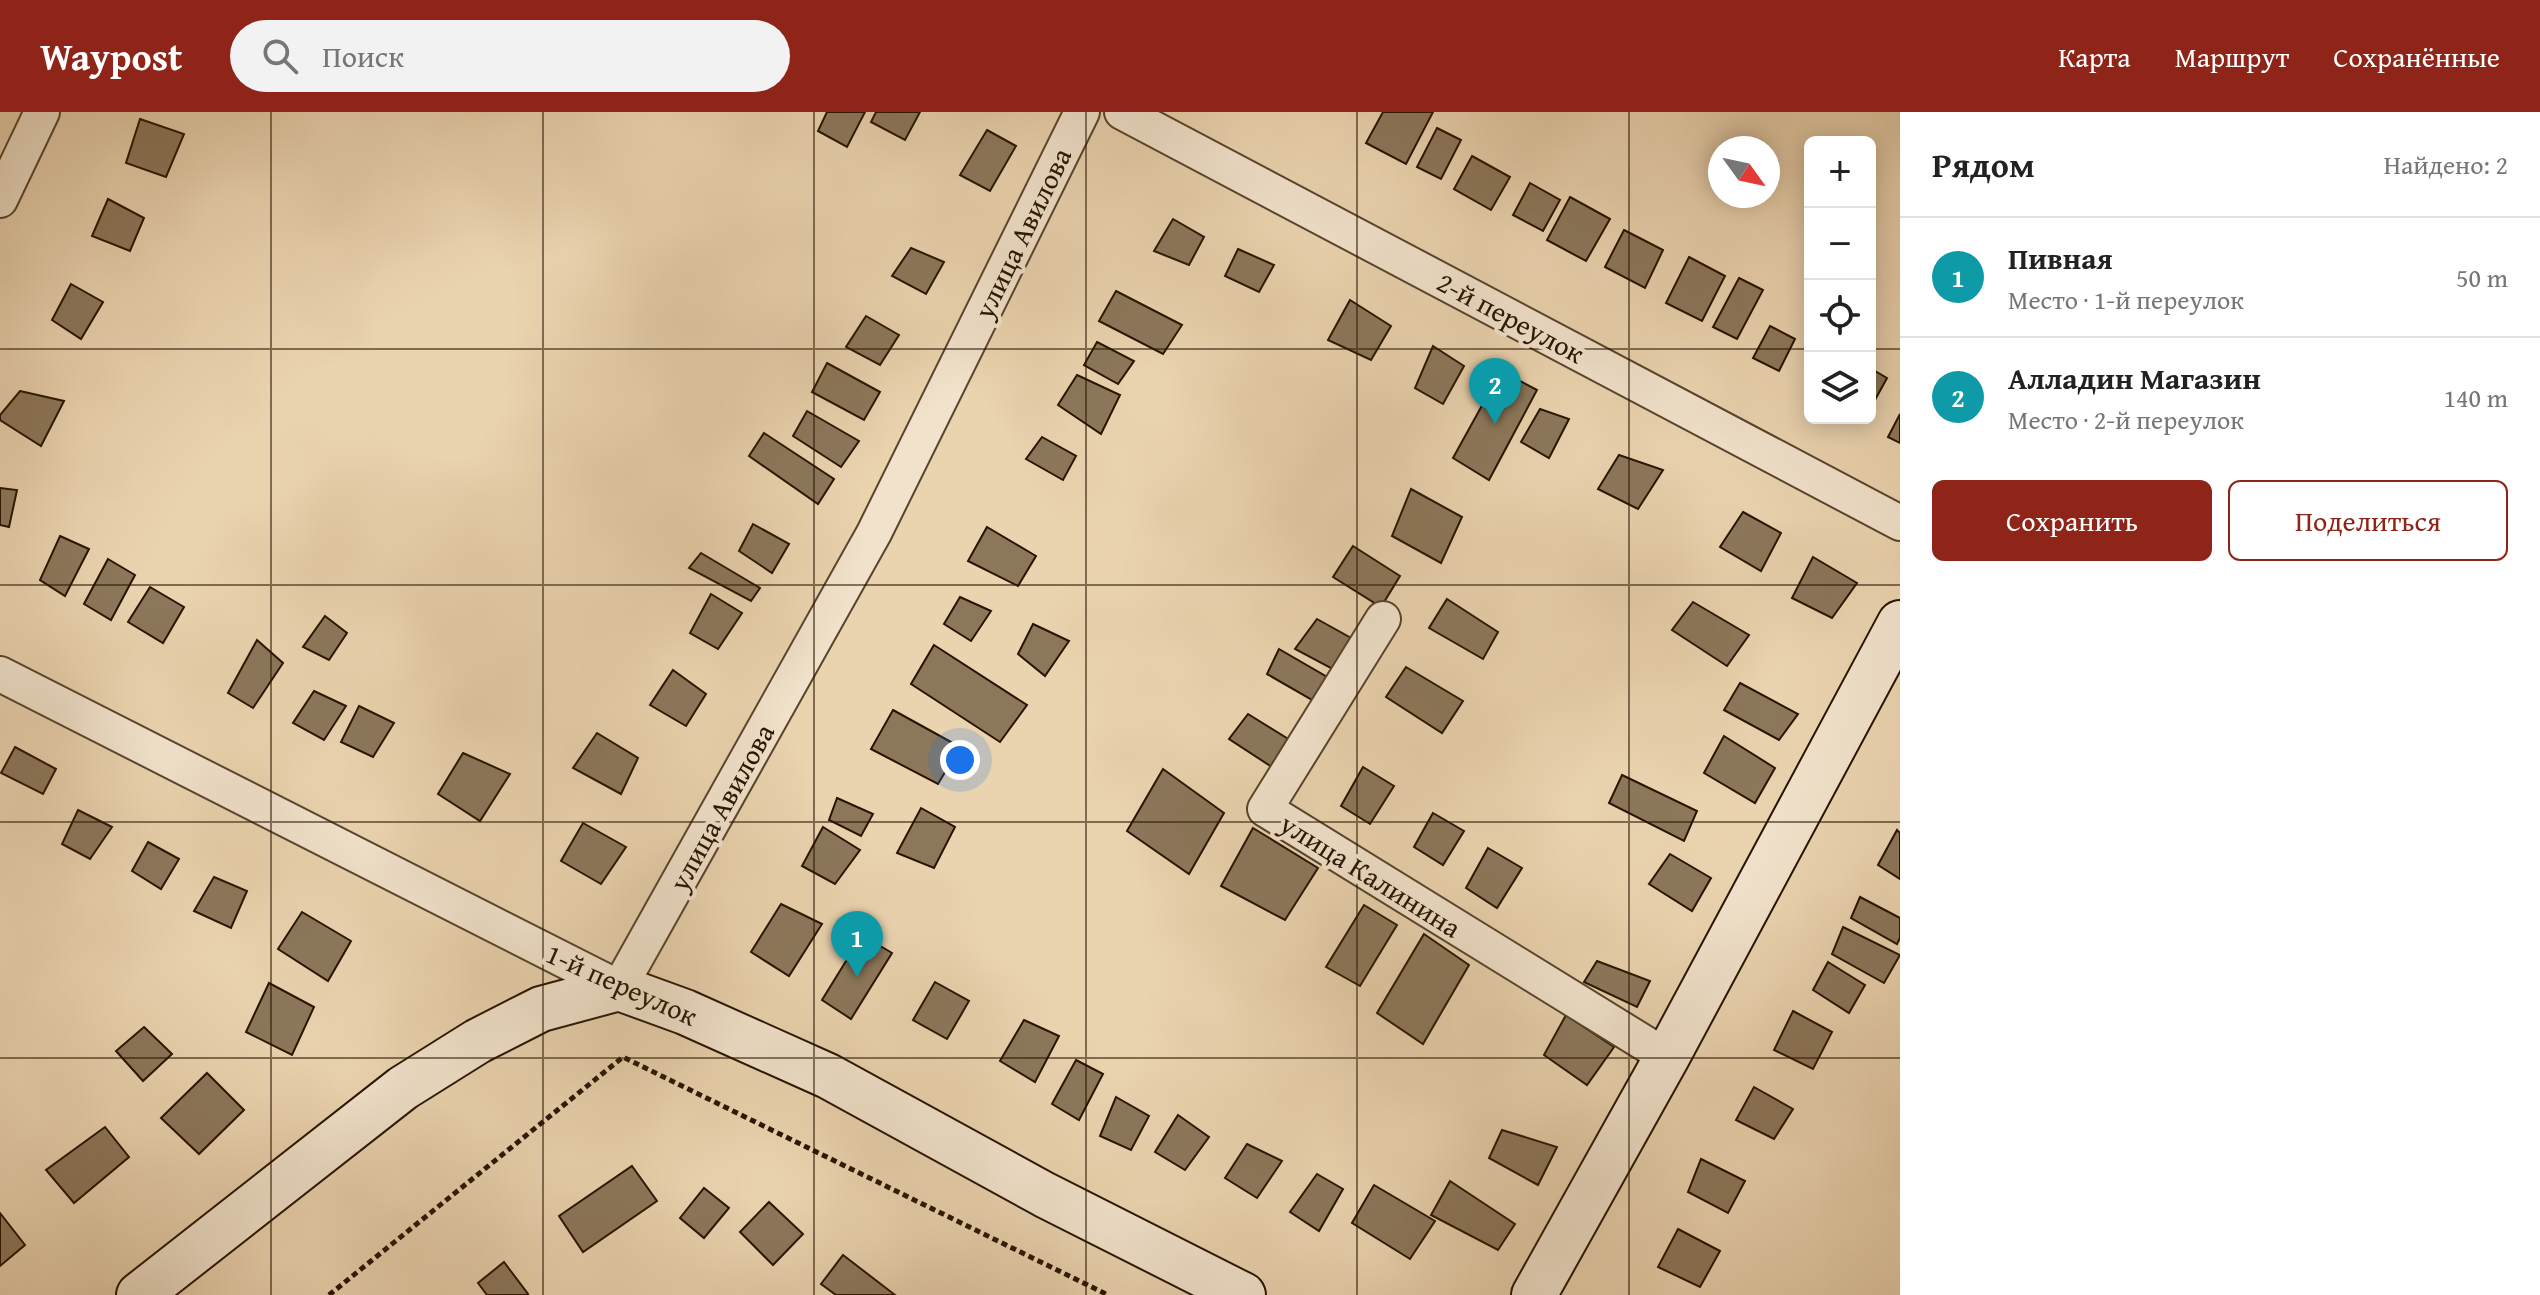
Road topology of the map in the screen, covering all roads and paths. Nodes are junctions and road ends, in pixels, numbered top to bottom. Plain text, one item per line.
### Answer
1 (42, 112) edge
2 (1082, 112) edge
3 (1122, 112) edge
4 (0, 200) edge
5 (1900, 523) edge
6 (1383, 619) dead end
7 (1900, 623) edge
8 (0, 674) edge
9 (619, 988) junction
10 (1667, 1057) junction
11 (139, 1295) edge
12 (329, 1295) edge
13 (1108, 1295) edge
14 (1243, 1295) edge
15 (1534, 1295) edge

1 - 4 street
2 - 9 street, улица Авилова
3 - 5 street, 2-й переулок
6 - 10 street, улица Калинина
7 - 10 main road
8 - 9 street, 1-й переулок
9 - 11 main road
9 - 14 main road, 1-й переулок
10 - 15 main road
12 - 13 path

